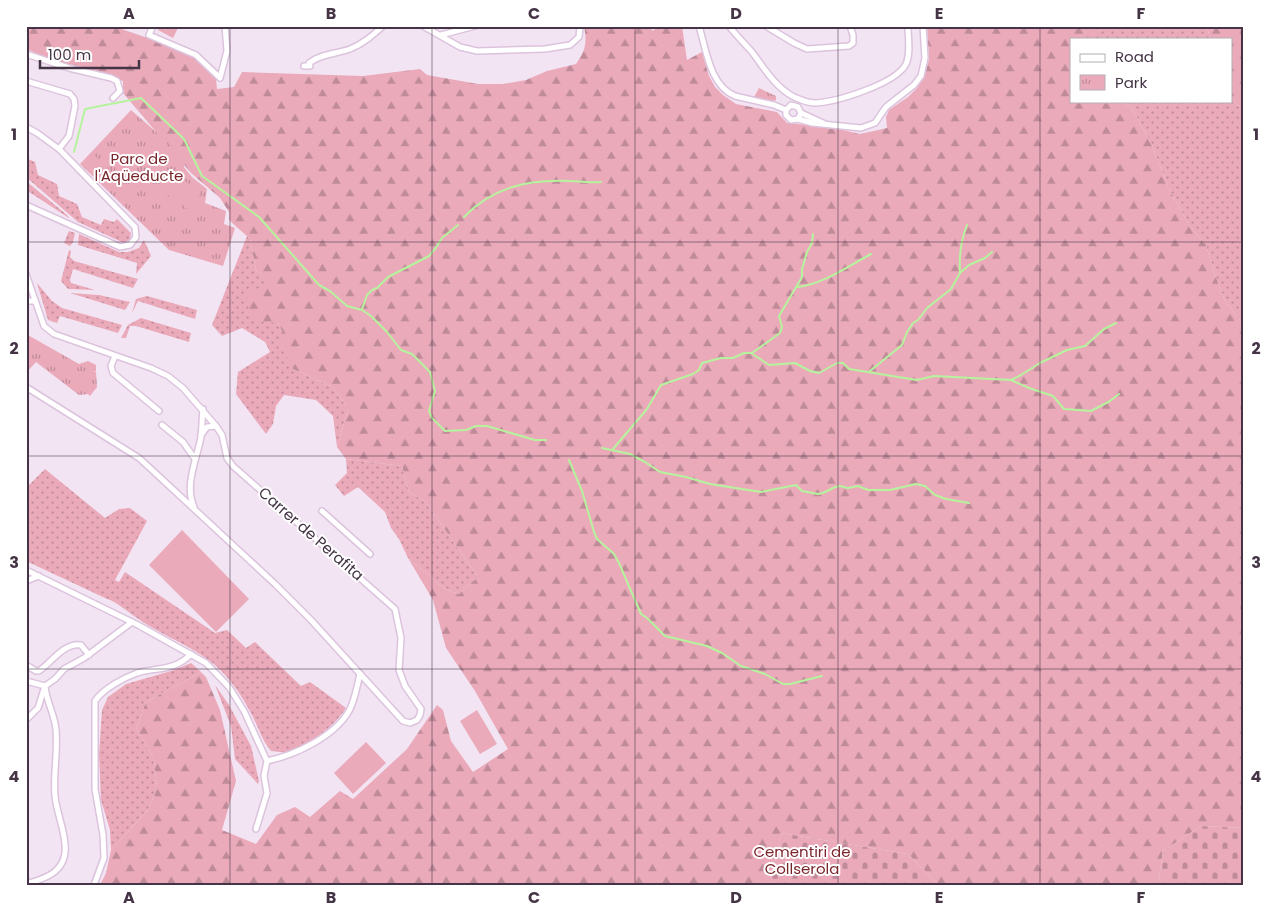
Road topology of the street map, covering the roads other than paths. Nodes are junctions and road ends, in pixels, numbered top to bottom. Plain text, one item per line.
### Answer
1 (153, 26) edge
2 (224, 26) edge
3 (383, 26) edge
4 (423, 26) edge
5 (475, 26) edge
6 (574, 26) edge
7 (699, 26) edge
8 (729, 26) edge
9 (766, 26) edge
10 (850, 26) edge
11 (908, 26) edge
12 (923, 26) edge
13 (580, 28) edge
14 (441, 35) junction
15 (26, 54) edge
16 (304, 66) dead end
17 (26, 81) edge
18 (113, 98) dead end
19 (805, 102) junction
20 (786, 110) junction
21 (800, 111) junction
22 (798, 119) junction
23 (824, 123) junction
24 (26, 127) edge
25 (59, 149) junction
26 (26, 205) edge
27 (26, 274) edge
28 (26, 301) edge
29 (35, 301) junction
30 (115, 356) junction
31 (26, 387) edge
32 (203, 409) junction
33 (159, 411) dead end
34 (162, 425) dead end
35 (216, 426) junction
36 (201, 435) junction
37 (195, 459) junction
38 (190, 486) junction
39 (180, 495) junction
40 (322, 511) dead end
41 (196, 512) junction
42 (370, 554) dead end
43 (26, 570) edge
44 (39, 576) junction
45 (26, 581) edge
46 (132, 622) junction
47 (191, 654) junction
48 (89, 655) junction
49 (26, 665) edge
50 (360, 674) junction
51 (26, 681) edge
52 (45, 686) junction
53 (26, 720) edge
54 (268, 761) junction
55 (256, 829) dead end
56 (26, 883) edge
57 (94, 885) edge

1 - 2 street
3 - 16 street
4 - 14 street
5 - 14 street
6 - 13 street
7 - 20 street
8 - 19 street
9 - 10 street
11 - 19 street
12 - 23 street
13 - 14 street
15 - 18 street
17 - 25 street
19 - 21 street
20 - 21 street
20 - 22 street
21 - 22 street
21 - 23 street
22 - 23 street
24 - 25 street
25 - 26 street
27 - 29 street, Carrer de Perafita
28 - 29 street
29 - 30 street, Carrer de Perafita
30 - 32 street, Carrer de Perafita
30 - 33 street
31 - 39 street
32 - 35 street, Carrer de Perafita
32 - 36 street
34 - 37 street
35 - 36 street
35 - 50 street, Carrer de Perafita
36 - 37 street
37 - 38 street
38 - 39 street
38 - 41 street
39 - 41 street
40 - 42 street, Carrer de Perafita
41 - 50 street
43 - 44 street
44 - 45 street
44 - 46 street
46 - 47 street
46 - 48 street
47 - 54 street
47 - 57 street
48 - 49 street
48 - 52 street
50 - 54 street
51 - 52 street
52 - 53 street
52 - 56 street
54 - 55 street

